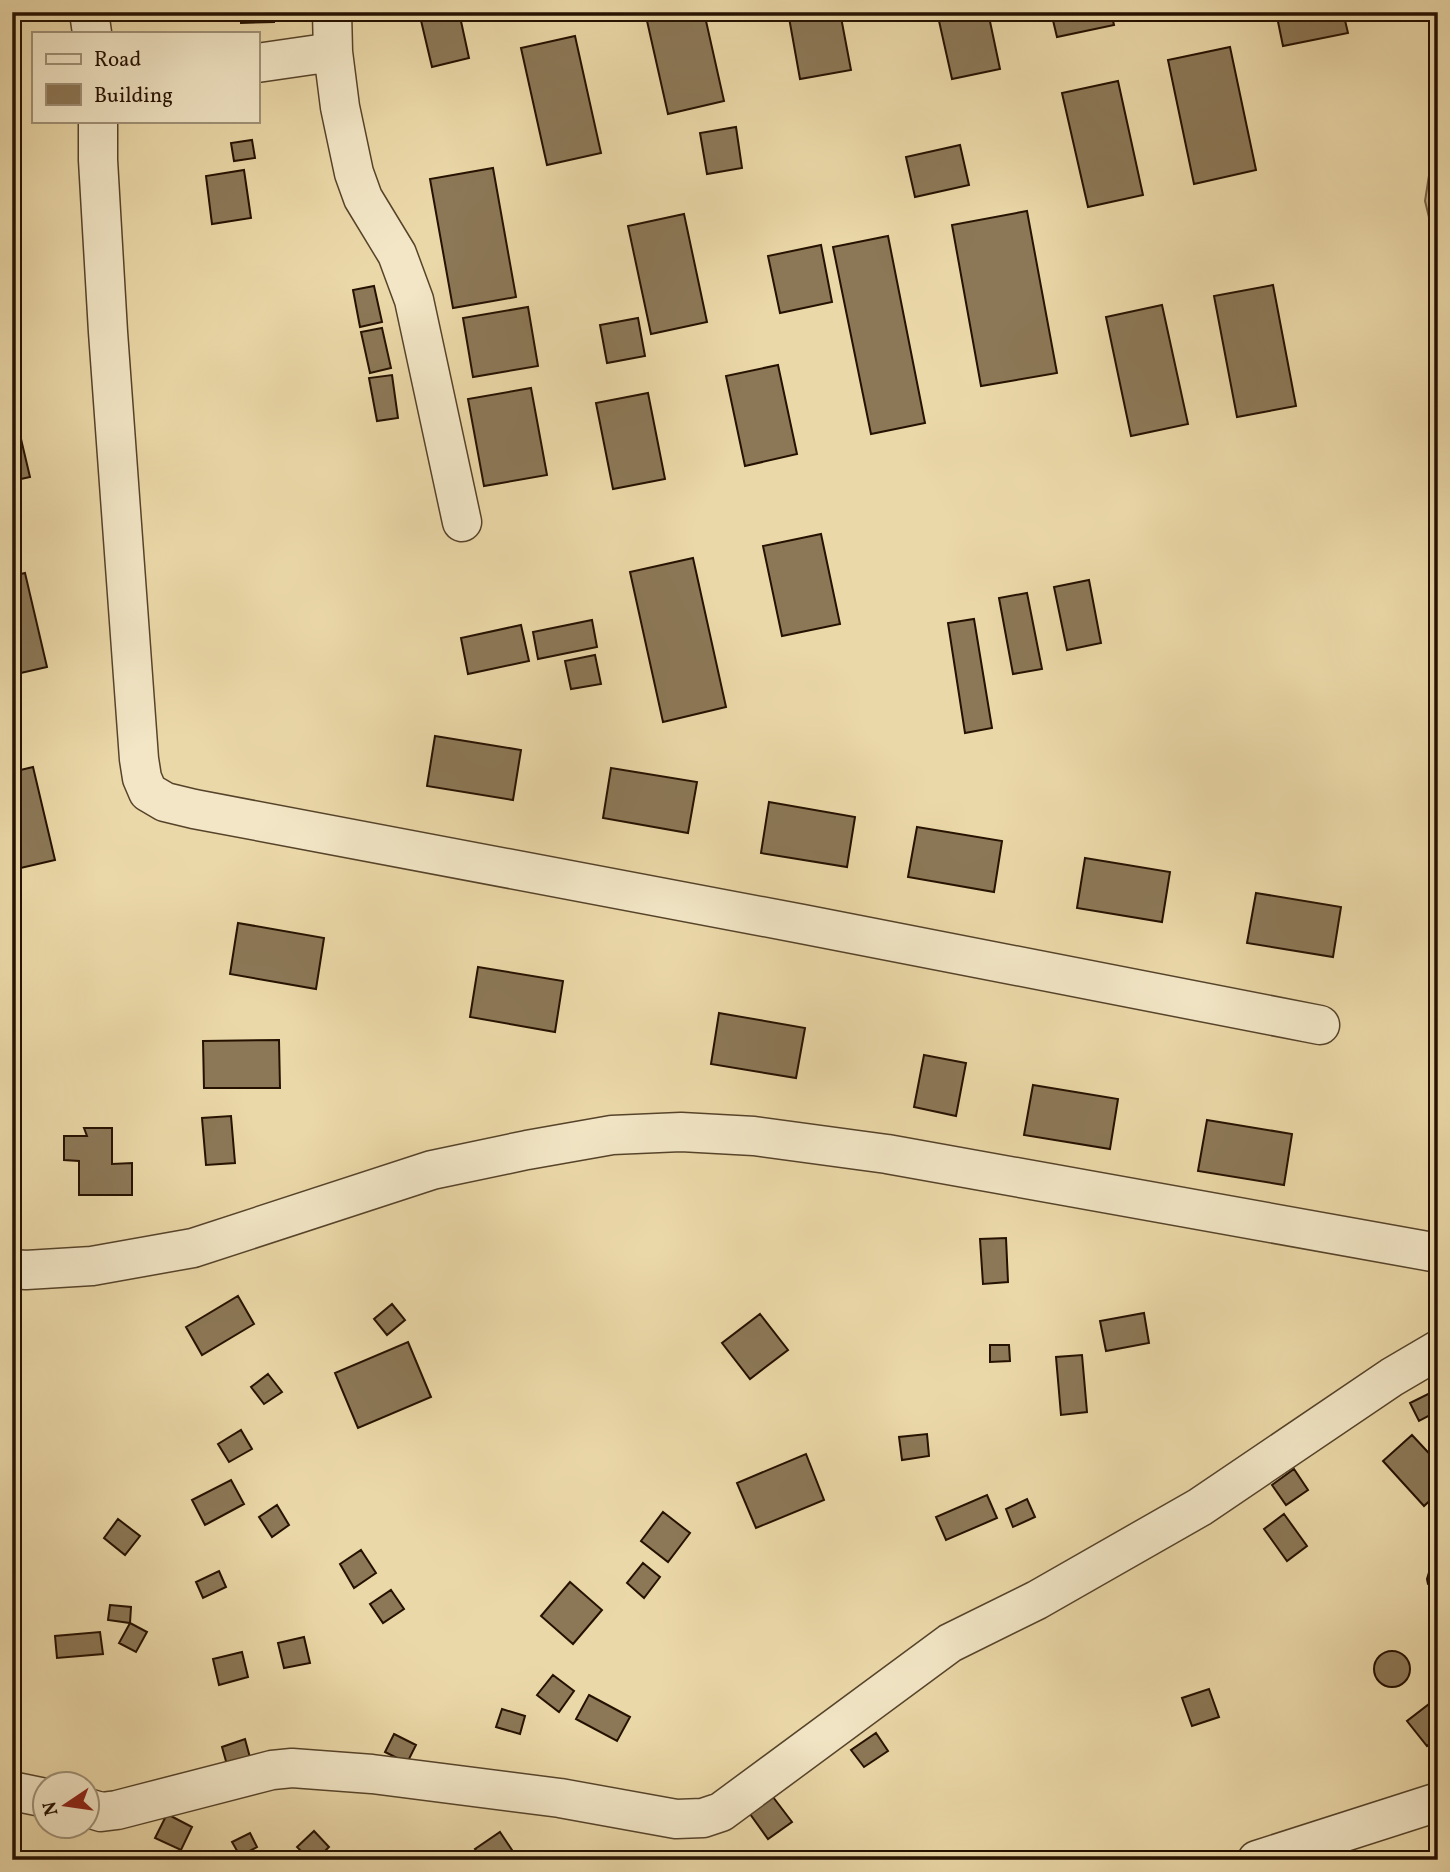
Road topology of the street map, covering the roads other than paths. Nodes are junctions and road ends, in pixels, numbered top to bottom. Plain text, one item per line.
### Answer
1 (89, 12) edge
2 (331, 12) edge
3 (92, 32) edge
4 (333, 52) junction
5 (259, 63) edge
6 (98, 122) edge
7 (463, 522) dead end
8 (1320, 1025) dead end
9 (1438, 1253) edge
10 (12, 1269) edge
11 (1438, 1350) edge
12 (12, 1791) edge
13 (32, 1795) edge
14 (1438, 1802) edge
15 (102, 1812) edge
16 (1257, 1860) edge

1 - 3 street
2 - 4 street
4 - 5 street
4 - 7 street
6 - 8 street
9 - 10 street
11 - 15 street
12 - 13 street
14 - 16 street

